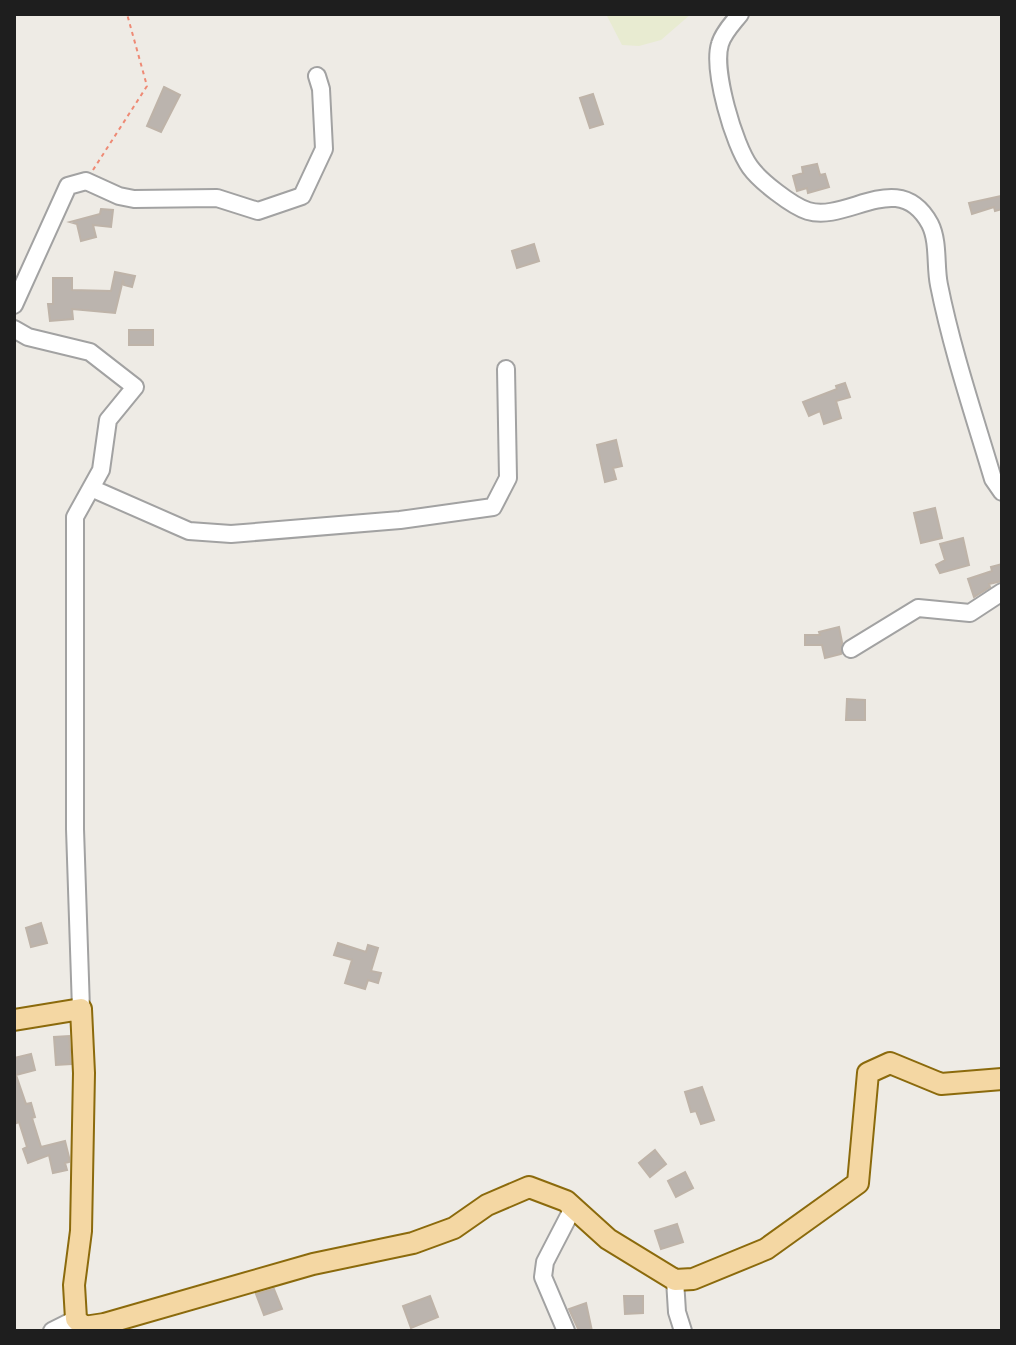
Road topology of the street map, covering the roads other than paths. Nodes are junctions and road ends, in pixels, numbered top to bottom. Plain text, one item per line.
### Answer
1 (740, 14) edge
2 (317, 76) dead end
3 (14, 305) edge
4 (14, 329) edge
5 (506, 369) dead end
6 (91, 488) junction
7 (1002, 492) edge
8 (1002, 592) edge
9 (851, 649) dead end
10 (81, 1009) junction
11 (14, 1020) edge
12 (1002, 1079) edge
13 (574, 1206) junction
14 (675, 1280) junction
15 (76, 1319) junction
16 (109, 1327) edge
17 (52, 1331) edge
18 (566, 1331) edge
19 (683, 1331) edge

1 - 7 street
2 - 3 street
4 - 6 street
5 - 6 street
6 - 10 street
8 - 9 street
10 - 11 main road
10 - 15 main road
12 - 14 main road
13 - 14 main road
13 - 16 main road
13 - 18 street
14 - 19 street
15 - 16 main road
15 - 17 street

